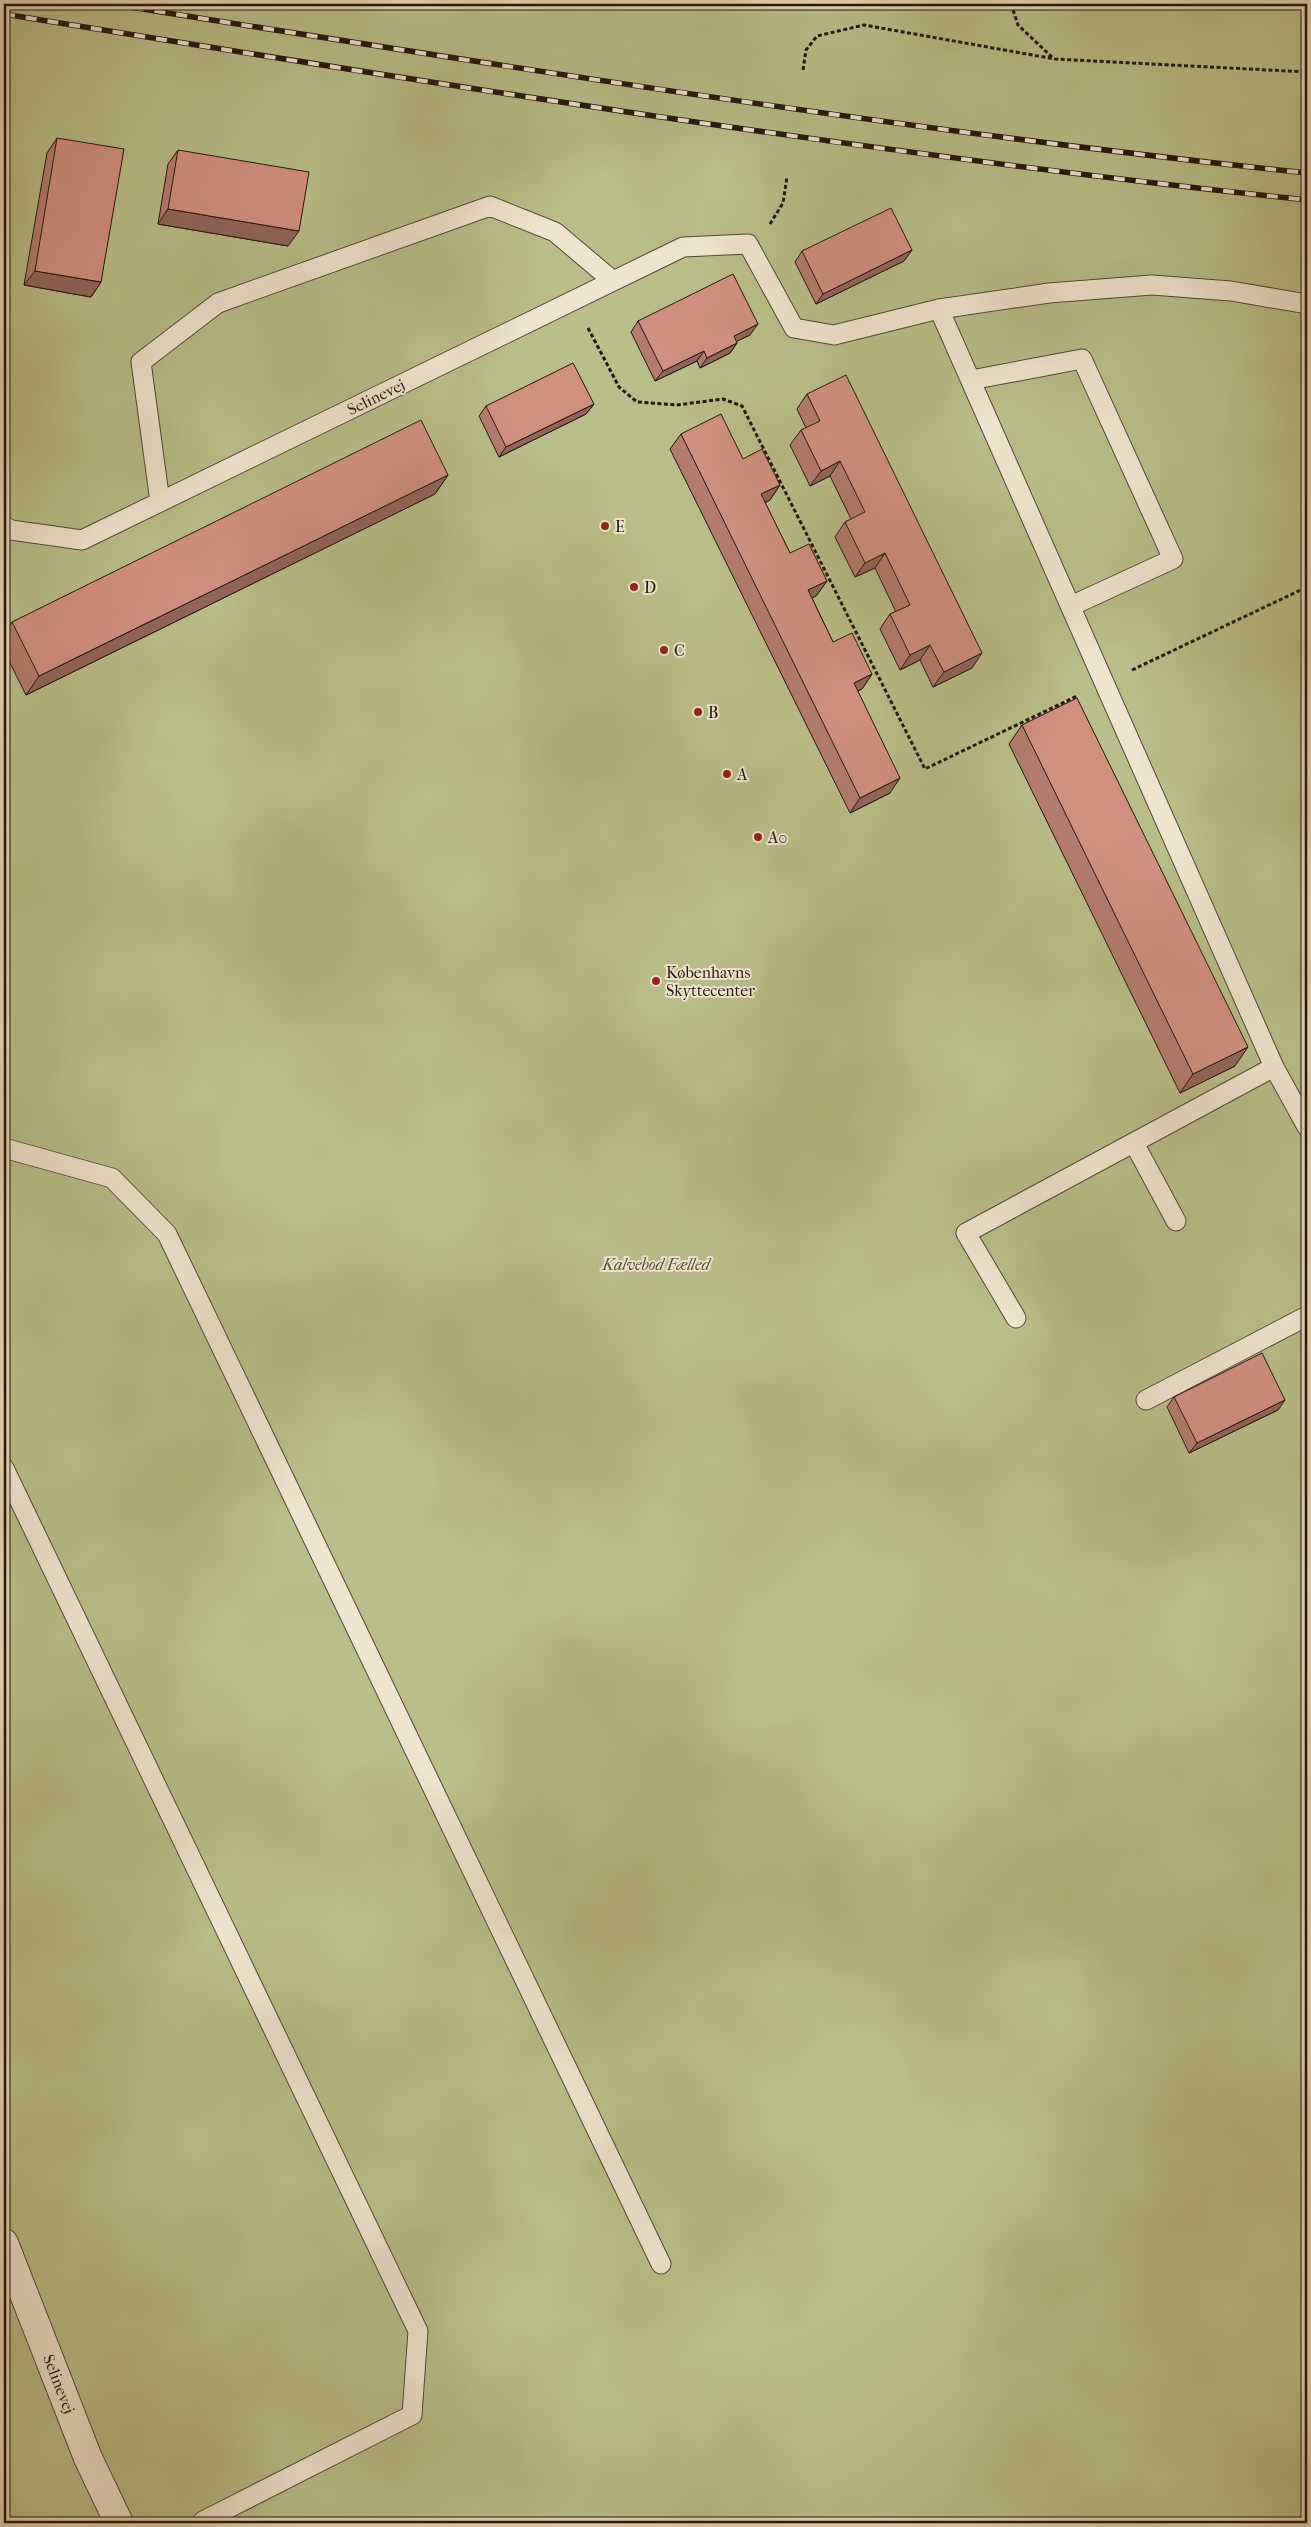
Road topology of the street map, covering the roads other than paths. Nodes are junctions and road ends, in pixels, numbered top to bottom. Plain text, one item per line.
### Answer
1 (613, 281) junction
2 (1307, 304) edge
3 (939, 309) junction
4 (971, 380) junction
5 (160, 502) junction
6 (4, 526) edge
7 (1070, 606) junction
8 (1274, 1067) junction
9 (1307, 1127) edge
10 (1134, 1142) junction
11 (4, 1148) edge
12 (1176, 1221) dead end
13 (1307, 1316) edge
14 (1016, 1318) dead end
15 (1146, 1400) dead end
16 (4, 1468) edge
17 (4, 2243) edge
18 (661, 2264) dead end
19 (203, 2522) dead end
20 (119, 2523) edge

1 - 3 lane, Selinevej
1 - 5 lane, Selinevej
1 - 5 lane
2 - 3 lane
3 - 4 lane
4 - 7 lane
4 - 7 lane
5 - 6 lane, Selinevej
7 - 8 lane
8 - 9 lane
8 - 10 lane
10 - 12 lane
10 - 14 lane
11 - 18 lane
13 - 15 lane
16 - 19 lane
17 - 20 street, Selinevej

